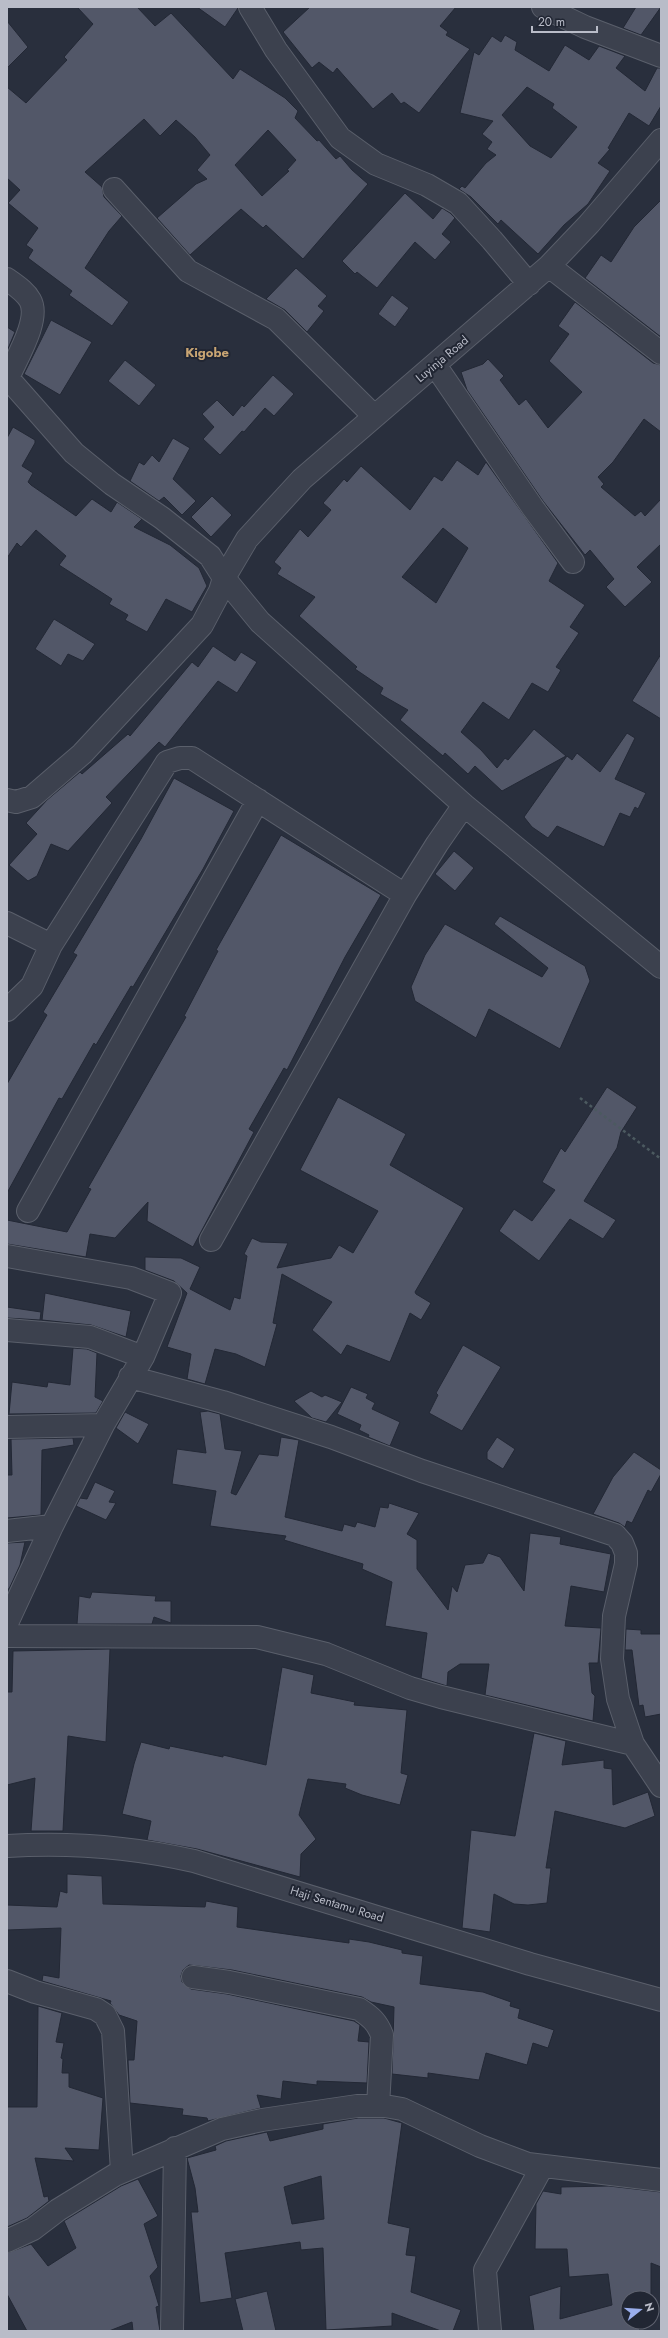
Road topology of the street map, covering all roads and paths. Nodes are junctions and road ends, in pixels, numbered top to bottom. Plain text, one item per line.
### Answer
1 (250, 7) edge
2 (543, 7) edge
3 (661, 56) edge
4 (661, 140) edge
5 (114, 189) dead end
6 (550, 266) junction
7 (7, 279) edge
8 (529, 284) junction
9 (661, 353) edge
10 (435, 365) junction
11 (8, 378) edge
12 (374, 416) junction
13 (573, 562) dead end
14 (224, 578) junction
15 (7, 800) edge
16 (258, 800) junction
17 (464, 805) junction
18 (405, 895) junction
19 (7, 923) edge
20 (51, 945) junction
21 (661, 967) edge
22 (7, 1010) edge
23 (580, 1098) dead end
24 (661, 1159) edge
25 (28, 1211) dead end
26 (211, 1240) dead end
27 (7, 1256) edge
28 (7, 1330) edge
29 (143, 1357) junction
30 (130, 1377) junction
31 (103, 1425) junction
32 (7, 1427) edge
33 (52, 1526) junction
34 (7, 1531) edge
35 (7, 1623) edge
36 (7, 1636) edge
37 (633, 1744) junction
38 (661, 1786) edge
39 (7, 1846) edge
40 (193, 1977) dead end
41 (7, 1981) edge
42 (661, 2000) edge
43 (378, 2106) junction
44 (175, 2148) junction
45 (542, 2167) junction
46 (122, 2171) junction
47 (661, 2180) edge
48 (7, 2241) edge
49 (172, 2331) edge
50 (490, 2331) edge

1 - 8 street
2 - 3 street
4 - 6 street, Luyinja Road
5 - 12 street
6 - 8 street, Luyinja Road
6 - 9 street
7 - 11 street
8 - 10 street, Luyinja Road
10 - 12 street, Luyinja Road
10 - 13 street
11 - 14 street
12 - 14 street, Luyinja Road
14 - 15 street, Luyinja Road
14 - 17 street
16 - 18 street
16 - 20 street
16 - 25 street
17 - 18 street
17 - 21 street
18 - 26 street
19 - 20 street
20 - 22 street
23 - 24 path
27 - 29 street
28 - 29 street
29 - 30 street
30 - 31 street
30 - 37 street
31 - 32 street
31 - 33 street
33 - 34 street
33 - 35 street
36 - 37 street
37 - 38 street
39 - 42 street, Haji Sentamu Road
40 - 43 street
41 - 46 street
43 - 44 street
43 - 45 street
44 - 46 street
44 - 49 street
45 - 47 street
45 - 50 street
46 - 48 street

